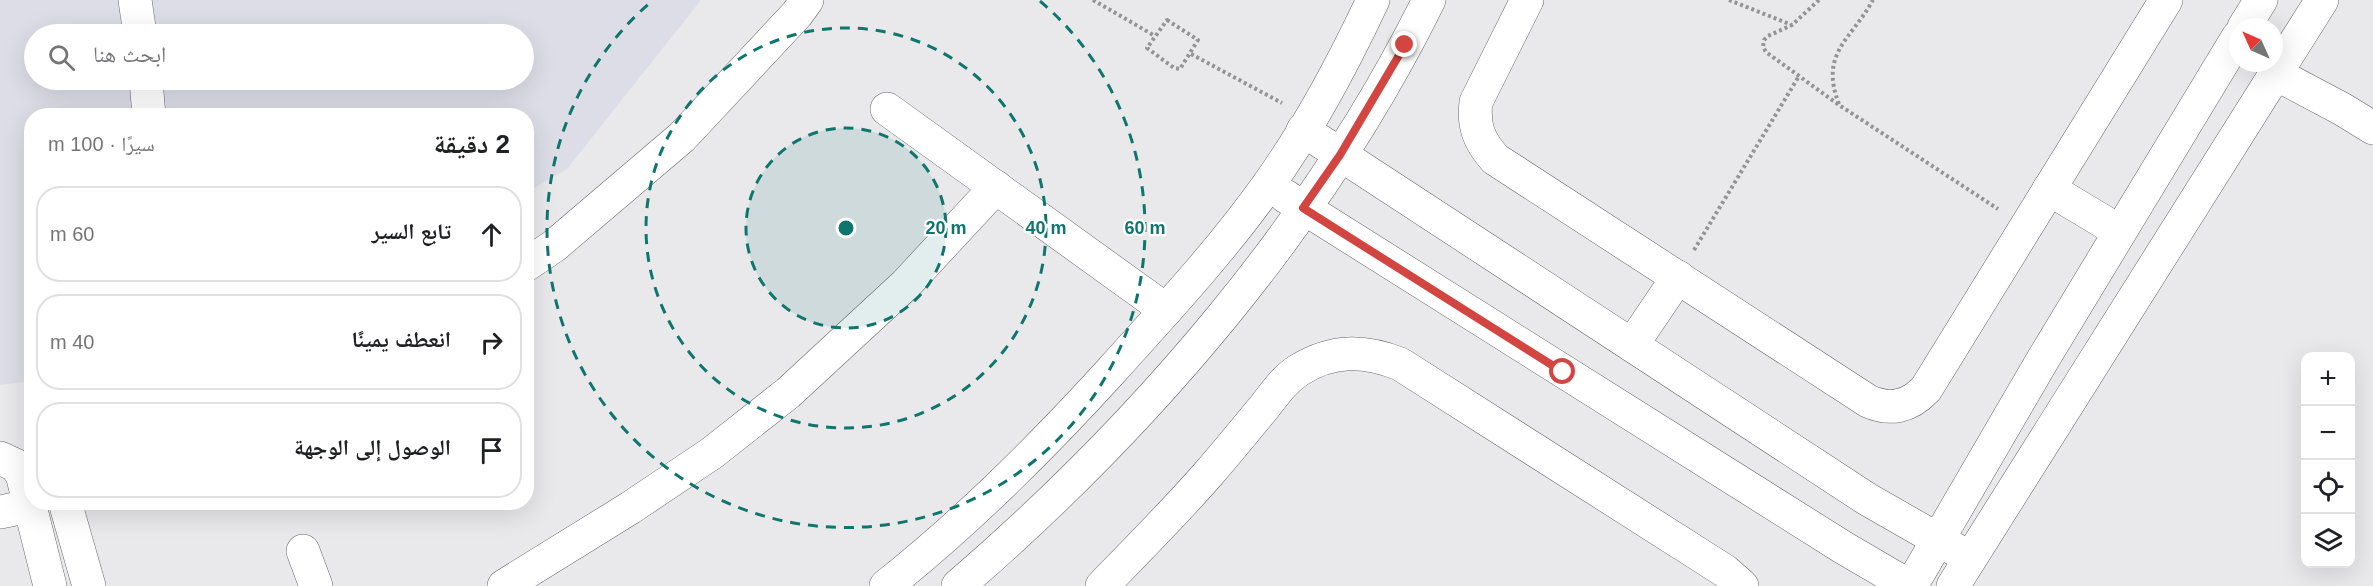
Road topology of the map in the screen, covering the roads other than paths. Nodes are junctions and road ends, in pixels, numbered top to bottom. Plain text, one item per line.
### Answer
1 (135, 0) edge
2 (807, 0) edge
3 (1374, 0) edge
4 (1430, 0) edge
5 (1527, 0) edge
6 (2166, 0) edge
7 (2261, 0) edge
8 (2322, 0) edge
9 (2250, 18) edge
10 (139, 24) edge
11 (2229, 52) edge
12 (2276, 74) junction
13 (147, 90) edge
14 (148, 108) edge
15 (887, 109) dead end
16 (1307, 124) junction
17 (2373, 128) edge
18 (1340, 155) junction
19 (1268, 185) junction
20 (996, 187) junction
21 (2049, 189) junction
22 (1303, 208) junction
23 (2119, 231) junction
24 (534, 260) edge
25 (1678, 277) junction
26 (1166, 310) junction
27 (1632, 345) junction
28 (2042, 362) junction
29 (2079, 385) junction
30 (0, 458) edge
31 (15, 509) edge
32 (67, 510) edge
33 (1938, 541) junction
34 (303, 551) dead end
35 (1970, 558) junction
36 (50, 586) edge
37 (89, 586) edge
38 (316, 586) edge
39 (504, 586) edge
40 (886, 586) edge
41 (958, 586) edge
42 (1102, 586) edge
43 (1742, 586) edge
44 (1910, 586) edge
45 (1953, 586) edge

1 - 10 street
2 - 24 street
3 - 16 street
4 - 18 street
5 - 25 street
6 - 21 street
7 - 9 street
8 - 12 street
11 - 23 street
12 - 17 street
12 - 29 street
13 - 14 street
15 - 20 street
16 - 18 street
16 - 19 street
18 - 22 street
18 - 27 street
19 - 22 street
19 - 26 street
20 - 26 street
20 - 39 street
21 - 23 street
21 - 25 street
22 - 41 street
22 - 44 street
23 - 28 street
25 - 27 street
26 - 40 street
27 - 33 street
28 - 29 street
28 - 33 street
29 - 35 street
30 - 31 street
31 - 36 street
32 - 37 street
33 - 35 street
33 - 44 street
34 - 38 street
35 - 45 street
42 - 43 street

